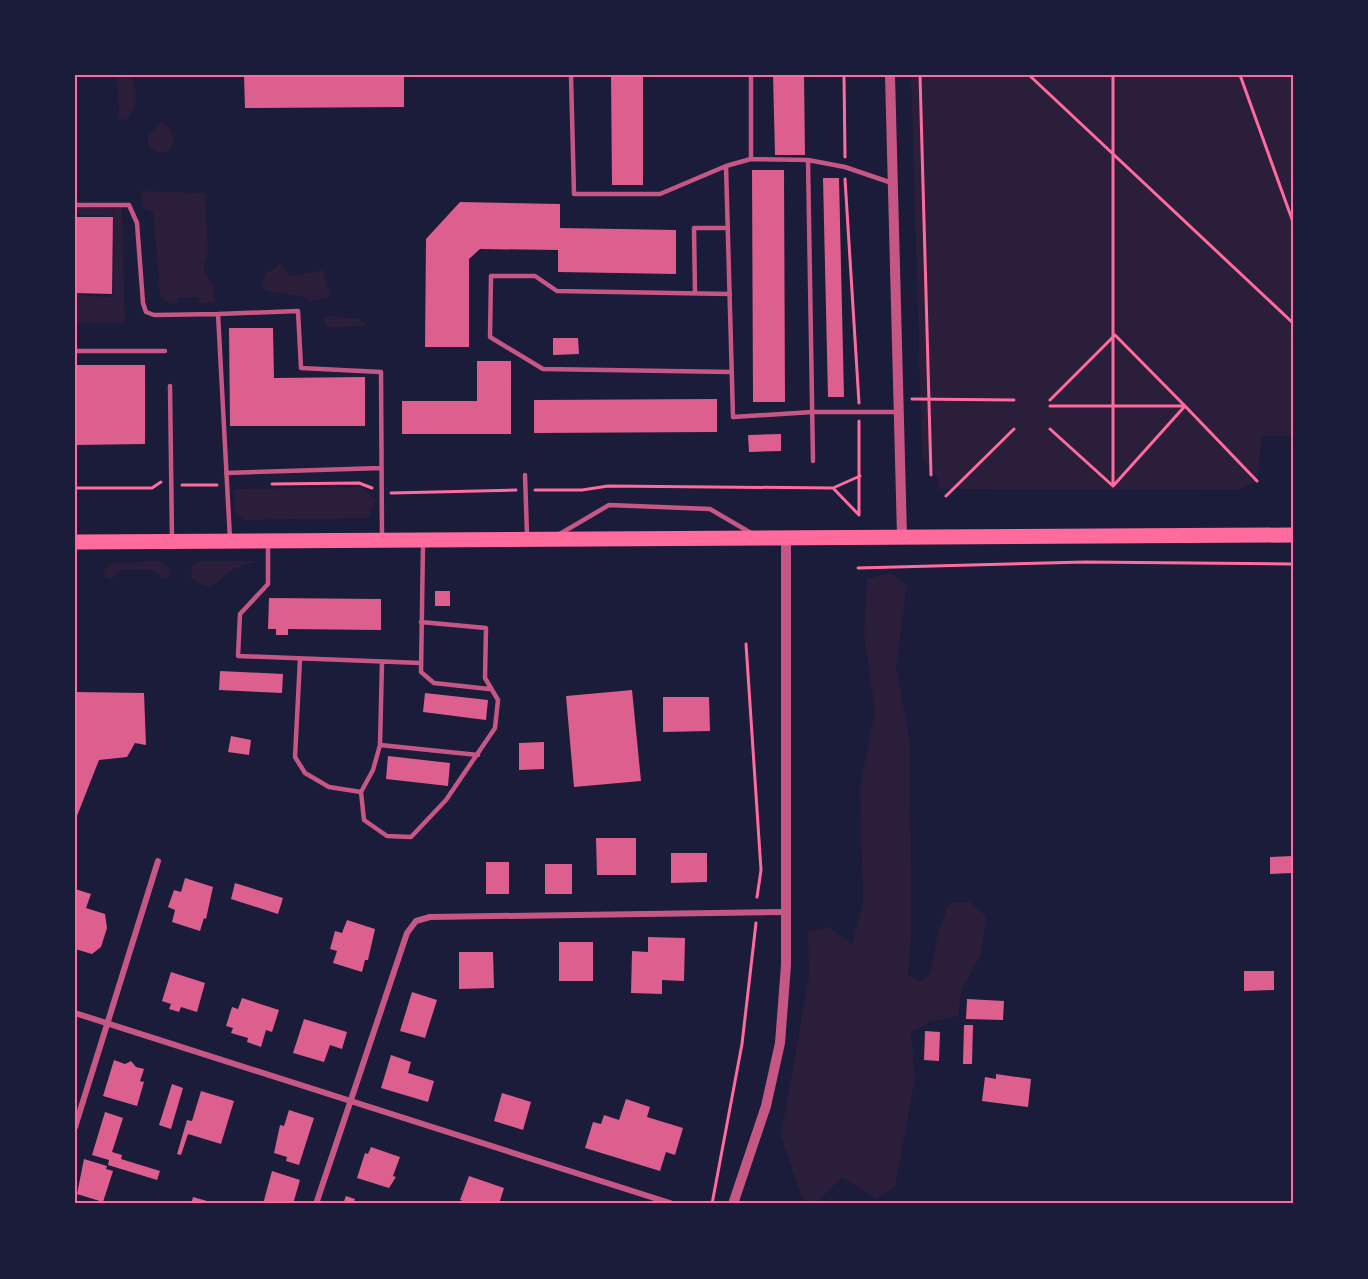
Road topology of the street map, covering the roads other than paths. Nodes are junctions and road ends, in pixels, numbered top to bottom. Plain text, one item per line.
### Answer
1 (571, 75) edge
2 (751, 75) edge
3 (890, 75) edge
4 (751, 159) junction
5 (808, 160) junction
6 (726, 166) junction
7 (894, 183) junction
8 (75, 205) edge
9 (728, 228) junction
10 (694, 293) junction
11 (730, 294) junction
12 (218, 314) junction
13 (75, 351) edge
14 (165, 351) dead end
15 (732, 372) junction
16 (170, 386) dead end
17 (812, 412) junction
18 (899, 412) junction
19 (813, 461) dead end
20 (381, 468) junction
21 (226, 473) junction
22 (525, 475) dead end
23 (1293, 535) edge
24 (902, 536) junction
25 (758, 537) junction
26 (786, 537) junction
27 (423, 538) junction
28 (527, 538) junction
29 (553, 538) junction
30 (382, 539) junction
31 (230, 540) junction
32 (268, 540) junction
33 (172, 541) junction
34 (75, 542) edge
35 (421, 622) junction
36 (300, 658) junction
37 (382, 662) junction
38 (421, 663) junction
39 (489, 689) junction
40 (380, 745) junction
41 (478, 755) junction
42 (361, 792) junction
43 (158, 861) dead end
44 (785, 912) junction
45 (75, 1013) edge
46 (108, 1023) junction
47 (349, 1100) junction
48 (75, 1127) edge
49 (316, 1204) edge
50 (673, 1204) edge
51 (733, 1204) edge

1 - 6 lane
2 - 4 lane
3 - 7 street
4 - 5 lane
4 - 6 lane
5 - 7 lane
5 - 17 lane
6 - 9 lane
7 - 18 street
8 - 12 lane
9 - 10 lane
9 - 11 lane
10 - 11 lane
10 - 15 lane
11 - 15 lane
12 - 20 lane
12 - 21 lane
13 - 14 lane
15 - 17 lane
16 - 33 lane
17 - 18 lane
17 - 19 lane
18 - 24 street
20 - 21 lane
20 - 30 lane
21 - 31 lane
22 - 28 lane
23 - 24 main road
24 - 26 main road
25 - 26 main road
25 - 29 main road
25 - 29 lane
26 - 44 street
27 - 28 main road
27 - 30 main road
27 - 35 lane
28 - 29 main road
30 - 32 main road
31 - 32 main road
31 - 33 main road
32 - 36 lane
33 - 34 main road
35 - 38 lane
35 - 39 lane
36 - 37 lane
36 - 42 lane
37 - 38 lane
37 - 40 lane
38 - 39 lane
39 - 41 lane
40 - 41 lane
40 - 42 lane
41 - 42 lane
43 - 46 street
44 - 47 street
44 - 51 street
45 - 46 street
46 - 47 street
46 - 48 street
47 - 49 street
47 - 50 street

